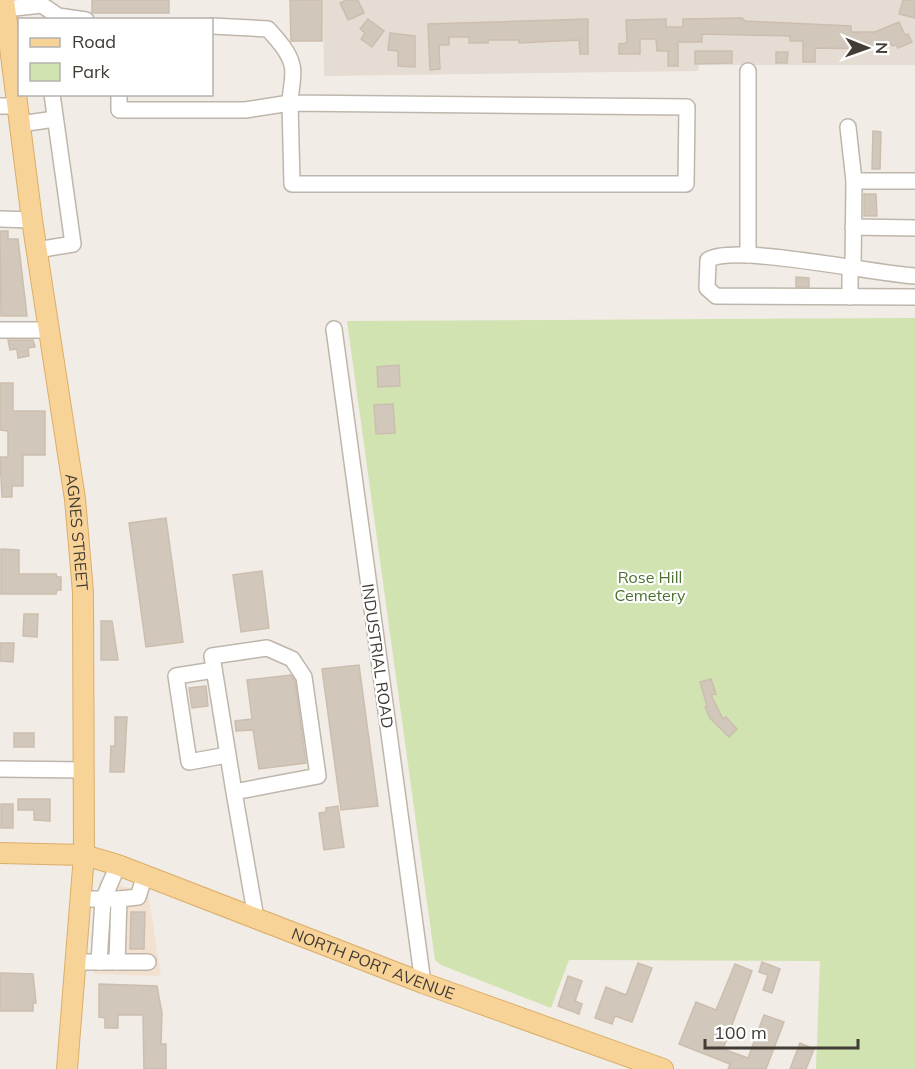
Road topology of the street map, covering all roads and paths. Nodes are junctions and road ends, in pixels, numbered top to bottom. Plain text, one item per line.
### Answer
1 (4, 4) edge
2 (42, 8) edge
3 (72, 18) edge
4 (213, 26) edge
5 (748, 72) dead end
6 (52, 96) edge
7 (119, 96) edge
8 (290, 103) junction
9 (13, 112) edge
10 (55, 119) junction
11 (848, 127) dead end
12 (854, 181) junction
13 (915, 181) edge
14 (0, 219) edge
15 (32, 220) junction
16 (853, 227) junction
17 (915, 228) edge
18 (37, 250) junction
19 (748, 255) junction
20 (852, 268) junction
21 (915, 276) edge
22 (850, 297) junction
23 (915, 297) edge
24 (334, 329) dead end
25 (0, 330) edge
26 (50, 330) junction
27 (214, 670) junction
28 (227, 755) junction
29 (0, 769) edge
30 (85, 770) junction
31 (234, 792) junction
32 (0, 853) edge
33 (84, 855) junction
34 (118, 865) junction
35 (145, 875) junction
36 (81, 899) junction
37 (118, 899) junction
38 (103, 900) junction
39 (256, 918) junction
40 (109, 926) junction
41 (78, 930) junction
42 (76, 962) junction
43 (99, 962) junction
44 (117, 962) junction
45 (148, 962) dead end
46 (423, 983) junction
47 (67, 1069) edge
48 (663, 1069) edge

1 - 2 street
1 - 9 main road, AGNES STREET
2 - 3 street
4 - 8 street
5 - 19 street
6 - 10 street
7 - 8 street
8 - 8 street
9 - 10 street
9 - 15 main road, AGNES STREET
10 - 18 street
11 - 12 street
12 - 13 street
12 - 16 street
14 - 15 street
15 - 18 main road, AGNES STREET
16 - 17 street
16 - 20 street
18 - 26 main road, AGNES STREET
19 - 20 street
19 - 22 street
20 - 21 street
20 - 22 street
22 - 23 street
24 - 46 street, INDUSTRIAL ROAD
25 - 26 street
26 - 30 main road, AGNES STREET
27 - 28 street
27 - 28 street
27 - 31 street
28 - 31 street
29 - 30 street
30 - 33 main road, AGNES STREET
31 - 39 street
32 - 33 main road, NORTH PORT AVENUE
33 - 34 main road, NORTH PORT AVENUE
33 - 36 main road, AGNES STREET
34 - 35 main road, NORTH PORT AVENUE
34 - 38 street
35 - 37 street
35 - 39 main road, NORTH PORT AVENUE
36 - 38 street
36 - 41 main road, AGNES STREET
37 - 38 street
37 - 40 street
38 - 40 street
39 - 46 main road, NORTH PORT AVENUE
40 - 41 street
40 - 43 street
40 - 44 street
41 - 42 main road, AGNES STREET
42 - 43 street
42 - 47 main road, AGNES STREET
43 - 44 street
44 - 45 street
46 - 48 main road, NORTH PORT AVENUE

